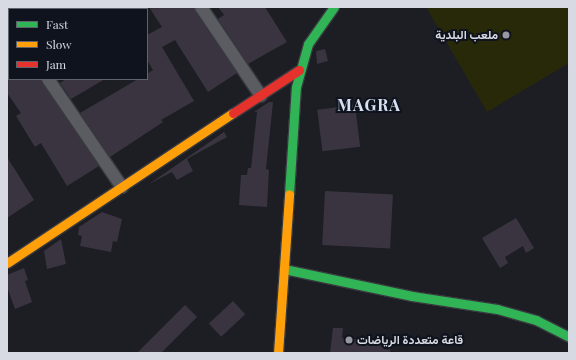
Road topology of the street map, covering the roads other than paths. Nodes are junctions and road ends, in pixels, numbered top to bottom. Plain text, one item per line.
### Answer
1 (201, 7) edge
2 (334, 7) edge
3 (300, 70) junction
4 (49, 80) edge
5 (261, 96) junction
6 (122, 187) junction
7 (7, 263) edge
8 (284, 269) junction
9 (569, 337) edge
10 (278, 353) edge

1 - 5 street
2 - 3 street
3 - 5 street
3 - 8 street
4 - 6 street
5 - 6 street
6 - 7 street
8 - 9 street
8 - 10 street

